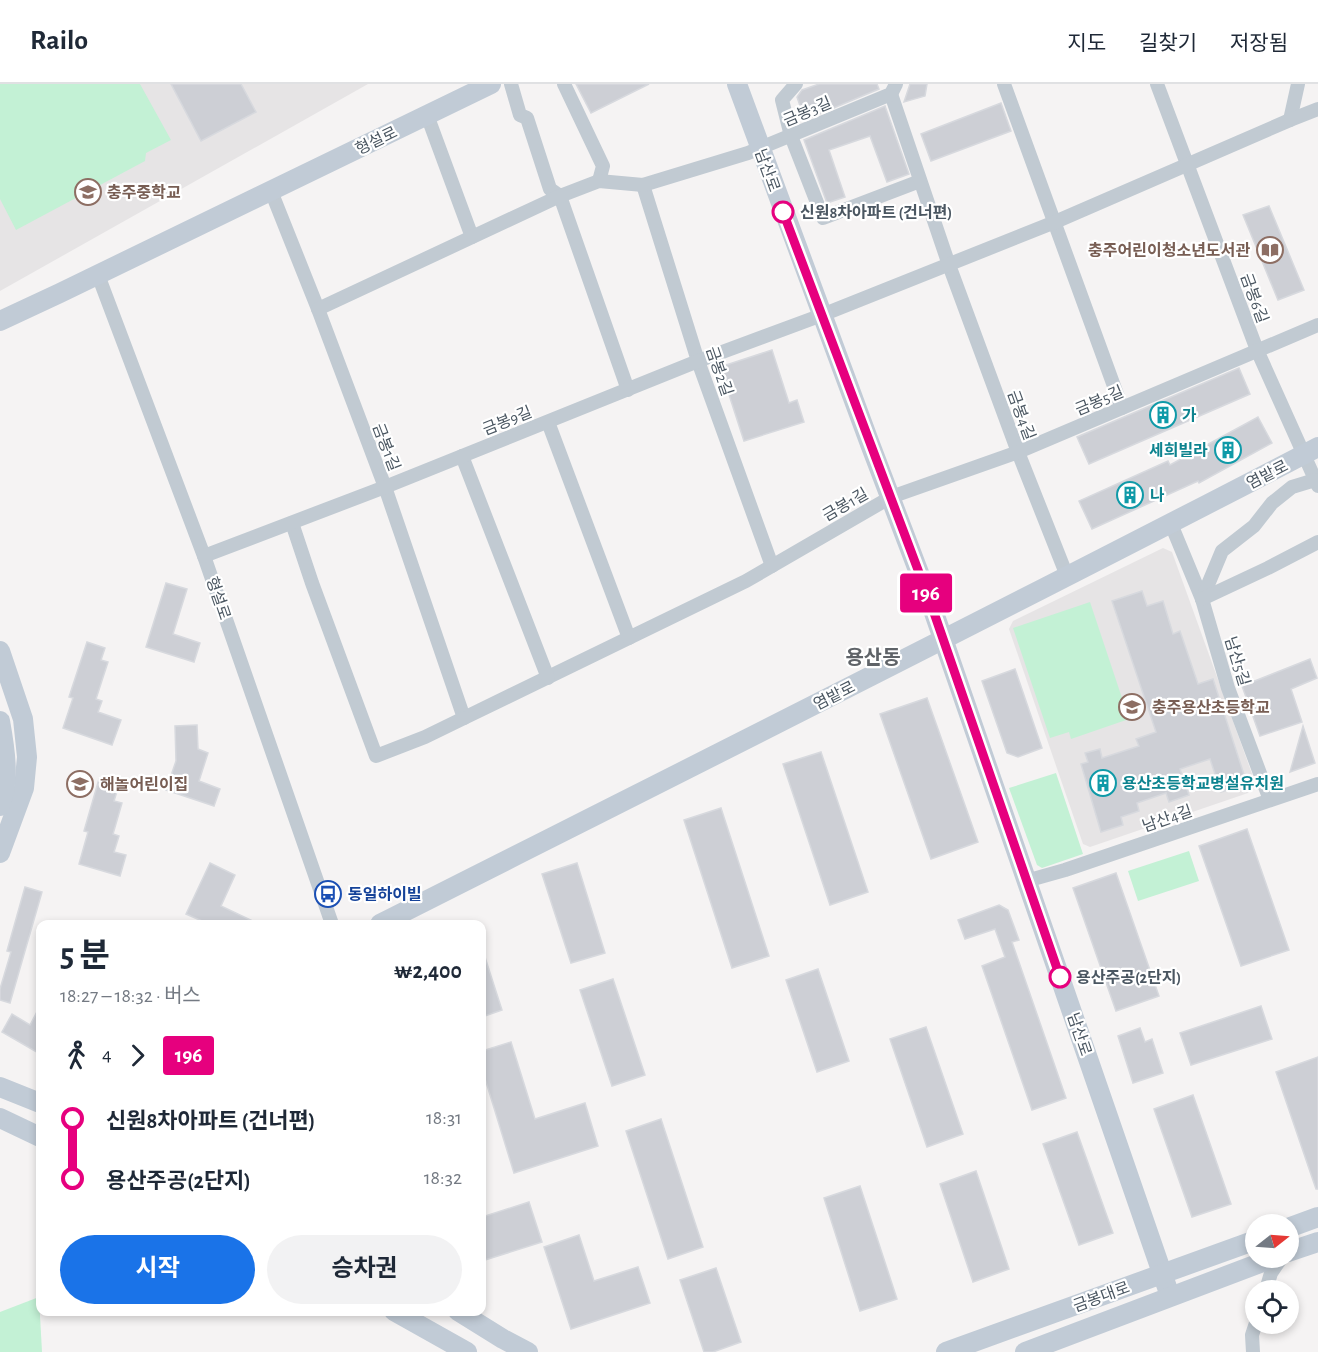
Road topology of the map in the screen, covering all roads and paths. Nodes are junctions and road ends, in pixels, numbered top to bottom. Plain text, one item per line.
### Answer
1 (491, 84) edge
2 (511, 84) edge
3 (564, 84) edge
4 (737, 84) edge
5 (796, 84) edge
6 (1004, 84) edge
7 (1157, 84) edge
8 (1298, 84) edge
9 (893, 89) edge
10 (1318, 110) edge
11 (427, 115) junction
12 (1290, 120) junction
13 (790, 136) junction
14 (760, 148) junction
15 (1188, 165) junction
16 (599, 181) junction
17 (920, 181) junction
18 (643, 185) junction
19 (271, 191) junction
20 (560, 196) junction
21 (1055, 222) junction
22 (472, 237) junction
23 (949, 265) junction
24 (98, 275) junction
25 (318, 309) junction
26 (822, 315) junction
27 (0, 321) edge
28 (1318, 325) edge
29 (1257, 350) junction
30 (698, 361) junction
31 (628, 390) junction
32 (1122, 408) junction
33 (548, 422) junction
34 (1311, 451) edge
35 (1018, 452) junction
36 (462, 456) junction
37 (1317, 483) edge
38 (385, 487) junction
39 (891, 497) junction
40 (292, 523) junction
41 (1171, 524) junction
42 (1318, 542) edge
43 (204, 556) junction
44 (772, 566) junction
45 (1067, 576) junction
46 (1202, 599) junction
47 (629, 638) junction
48 (943, 640) junction
49 (0, 651) edge
50 (548, 678) junction
51 (464, 718) junction
52 (0, 721) edge
53 (1318, 784) edge
54 (1270, 800) junction
55 (0, 806) edge
56 (0, 853) edge
57 (1026, 881) junction
58 (331, 920) edge
59 (388, 920) edge
60 (0, 1087) edge
61 (36, 1101) edge
62 (0, 1118) edge
63 (36, 1135) edge
64 (1318, 1217) edge
65 (1299, 1224) edge
66 (1318, 1242) edge
67 (1245, 1244) edge
68 (1299, 1248) edge
69 (1246, 1268) edge
70 (1162, 1274) junction
71 (1170, 1296) junction
72 (403, 1316) edge
73 (466, 1316) edge
74 (1252, 1334) edge
75 (467, 1352) edge
76 (528, 1352) edge
77 (946, 1352) edge
78 (1024, 1352) edge
79 (1253, 1352) edge

1 - 11 street, 형설로
2 - 20 street
3 - 16 street
4 - 14 street, 남산로
5 - 13 street, 남산로
6 - 21 street
7 - 15 street, 금봉6길
8 - 12 street
9 - 13 street, 금봉3길
9 - 17 street, 금봉4길
10 - 12 street
11 - 19 street, 형설로
11 - 22 street
12 - 15 street
13 - 14 street, 금봉3길
13 - 17 street, 남산로
14 - 18 street
14 - 26 street, 남산로
15 - 21 street
15 - 29 street, 금봉6길
16 - 18 street
16 - 20 street
17 - 23 street, 금봉4길
18 - 30 street, 금봉2길
19 - 24 street, 형설로
19 - 25 street, 금봉1길
20 - 22 street
20 - 31 street
21 - 23 street
21 - 32 street
22 - 25 street
23 - 26 street
23 - 35 street, 금봉4길
24 - 27 street, 형설로
24 - 43 street, 형설로
25 - 38 street, 금봉1길
26 - 30 street, 금봉9길
26 - 39 street, 남산로
28 - 29 street, 금봉5길
29 - 32 street, 금봉5길
29 - 34 street, 금봉6길
30 - 31 street, 금봉9길
30 - 44 street, 금봉2길
31 - 33 street, 금봉9길
32 - 35 street, 금봉5길
33 - 36 street, 금봉9길
33 - 47 street
34 - 37 street
34 - 41 street, 염밭로
35 - 39 street, 금봉5길
35 - 45 street, 금봉4길
36 - 38 street, 금봉9길
36 - 50 street
37 - 46 street
38 - 40 street, 금봉9길
38 - 51 street, 금봉1길
39 - 44 street, 금봉1길
39 - 48 street, 남산로
40 - 43 street, 금봉9길
40 - 51 street, 금봉1길
41 - 45 street, 염밭로
41 - 46 street, 남산5길
42 - 46 street
43 - 58 street, 형설로
44 - 47 street, 금봉1길
45 - 48 street, 염밭로
46 - 54 street, 남산5길
47 - 50 street, 금봉1길
48 - 57 street, 남산로
48 - 59 street, 염밭로
49 - 56 street
50 - 51 street, 금봉1길
52 - 55 street
53 - 54 street, 남산4길
54 - 57 street, 남산4길
57 - 70 street, 남산로
60 - 61 street
62 - 63 street
64 - 65 street
66 - 68 street
67 - 70 street, 금봉대로
69 - 71 street, 금봉대로
70 - 71 street, 남산로
70 - 77 street, 금봉대로
71 - 78 street, 금봉대로
72 - 75 street
73 - 76 street
74 - 79 street

